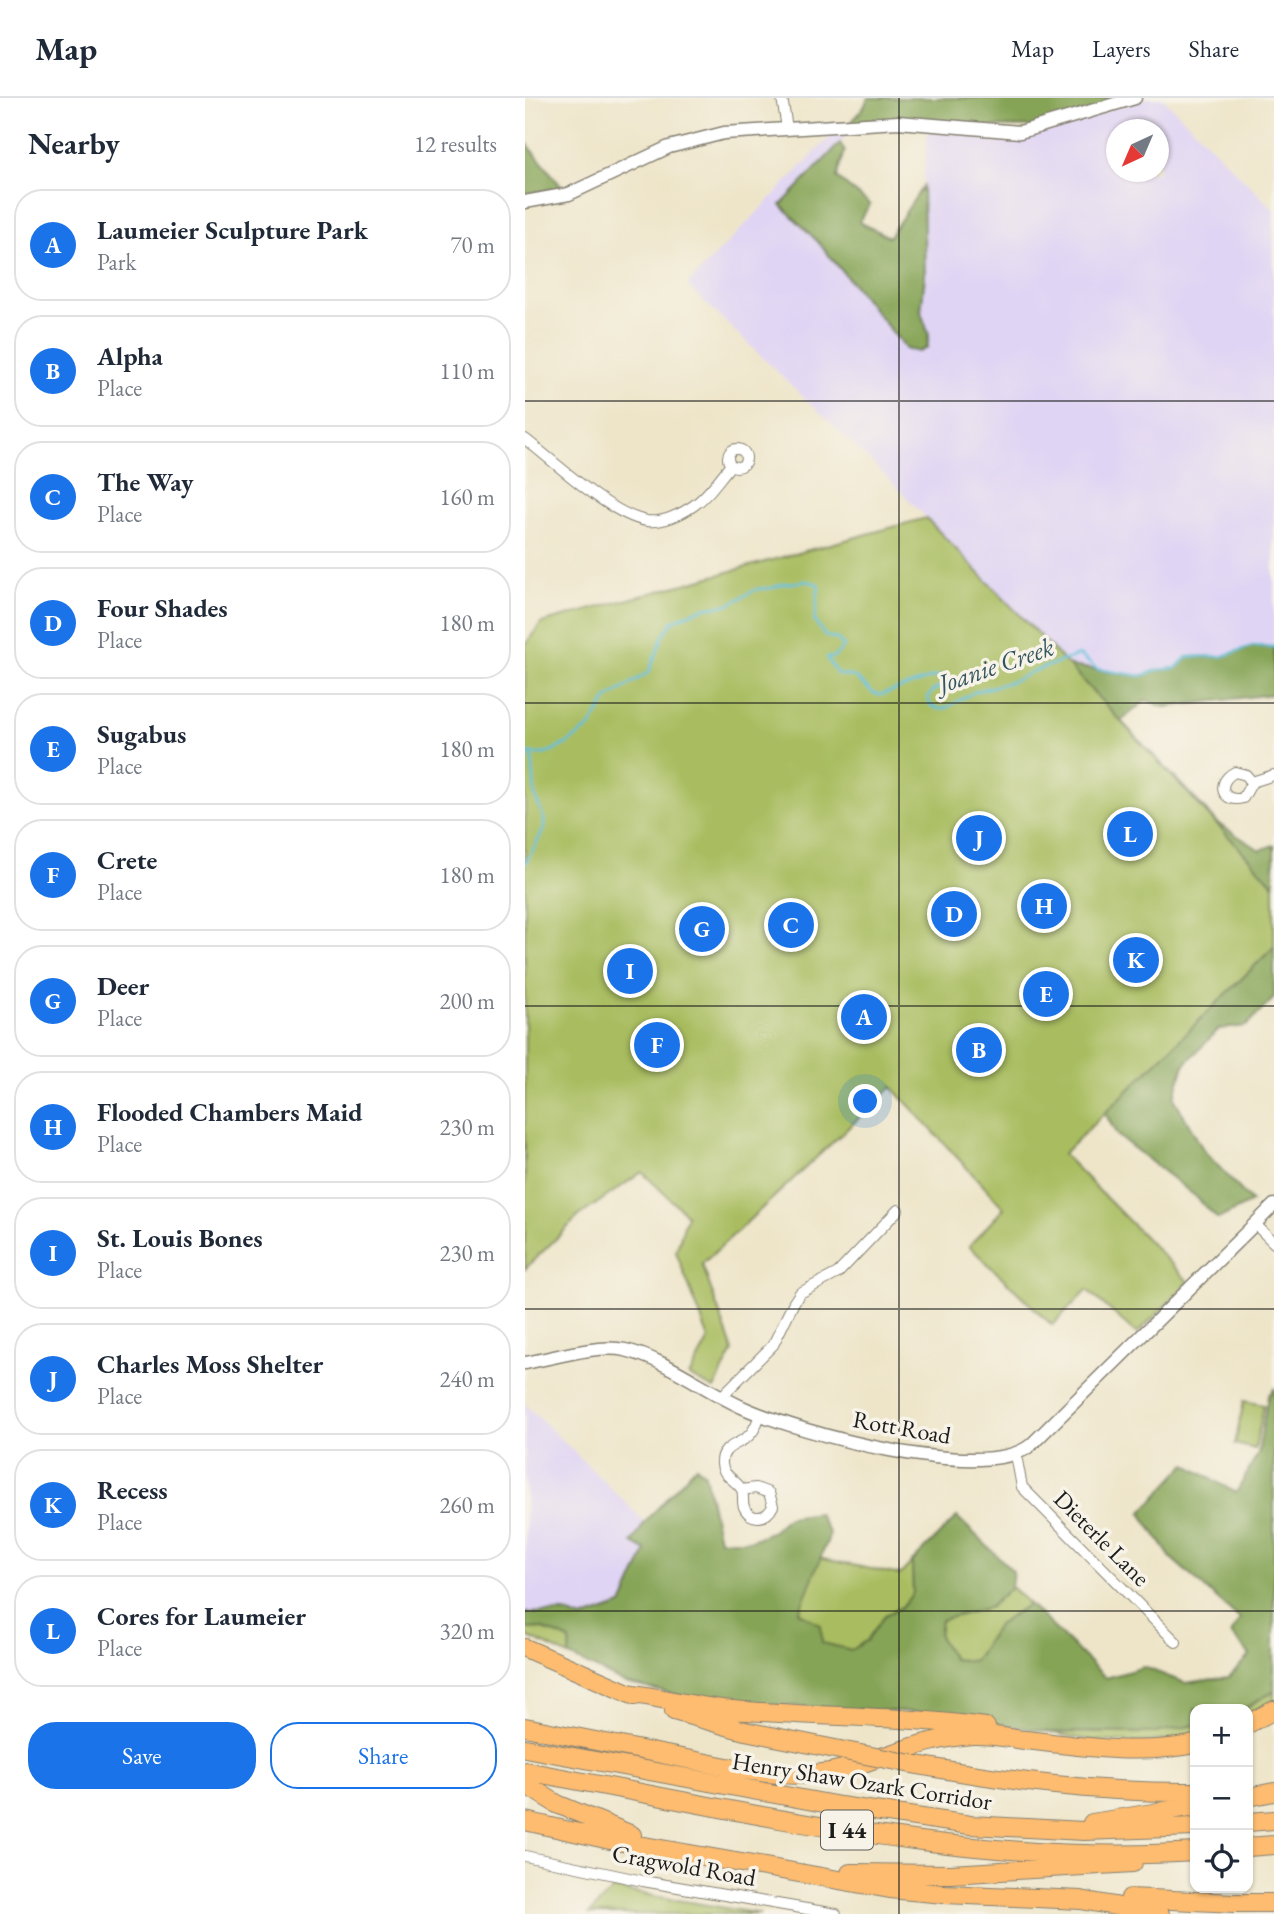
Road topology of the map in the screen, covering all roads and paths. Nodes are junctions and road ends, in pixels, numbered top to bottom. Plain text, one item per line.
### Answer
1 (782, 98) edge
2 (1135, 98) edge
3 (787, 128) junction
4 (525, 202) edge
5 (525, 439) edge
6 (730, 466) dead end
7 (1274, 775) edge
8 (1252, 782) dead end
9 (1274, 1205) edge
10 (898, 1210) dead end
11 (1255, 1224) junction
12 (1274, 1243) edge
13 (525, 1363) edge
14 (721, 1396) junction
15 (760, 1415) junction
16 (1016, 1455) junction
17 (741, 1490) dead end
18 (1176, 1642) dead end
19 (525, 1648) edge
20 (627, 1693) junction
21 (1274, 1710) edge
22 (1253, 1721) edge
23 (525, 1727) edge
24 (1065, 1744) junction
25 (1190, 1745) edge
26 (525, 1748) edge
27 (525, 1771) edge
28 (525, 1784) edge
29 (1274, 1786) edge
30 (1253, 1788) edge
31 (1190, 1792) edge
32 (1274, 1792) edge
33 (1253, 1796) edge
34 (1190, 1807) edge
35 (1274, 1820) edge
36 (525, 1821) edge
37 (1253, 1822) edge
38 (1190, 1827) edge
39 (1053, 1831) junction
40 (1274, 1845) edge
41 (1253, 1847) edge
42 (669, 1849) junction
43 (1190, 1852) edge
44 (1174, 1853) junction
45 (525, 1856) edge
46 (814, 1875) junction
47 (1081, 1900) junction
48 (1274, 1903) edge
49 (836, 1914) edge
50 (1160, 1914) edge

1 - 3 street
2 - 3 street
3 - 4 street
5 - 6 street
7 - 8 street
9 - 11 street
10 - 14 street
11 - 12 street
11 - 16 street
13 - 14 street, Rott Road
14 - 15 street, Rott Road
15 - 16 street, Rott Road
15 - 17 street
16 - 18 street, Dieterle Lane
19 - 20 highway
20 - 24 highway
20 - 31 highway, bridge
21 - 22 highway
23 - 24 highway
24 - 25 highway
26 - 39 highway, Henry Shaw Ozark Corridor / I 44
27 - 44 highway, Henry Shaw Ozark Corridor / I 44
28 - 42 highway
29 - 30 highway
32 - 33 highway
34 - 39 highway
35 - 37 highway
36 - 42 highway
38 - 39 highway, Henry Shaw Ozark Corridor / I 44
40 - 41 highway
42 - 46 highway
43 - 44 highway, Henry Shaw Ozark Corridor / I 44
44 - 46 highway
45 - 49 street, Cragwold Road
46 - 47 highway
47 - 48 highway
47 - 50 highway

